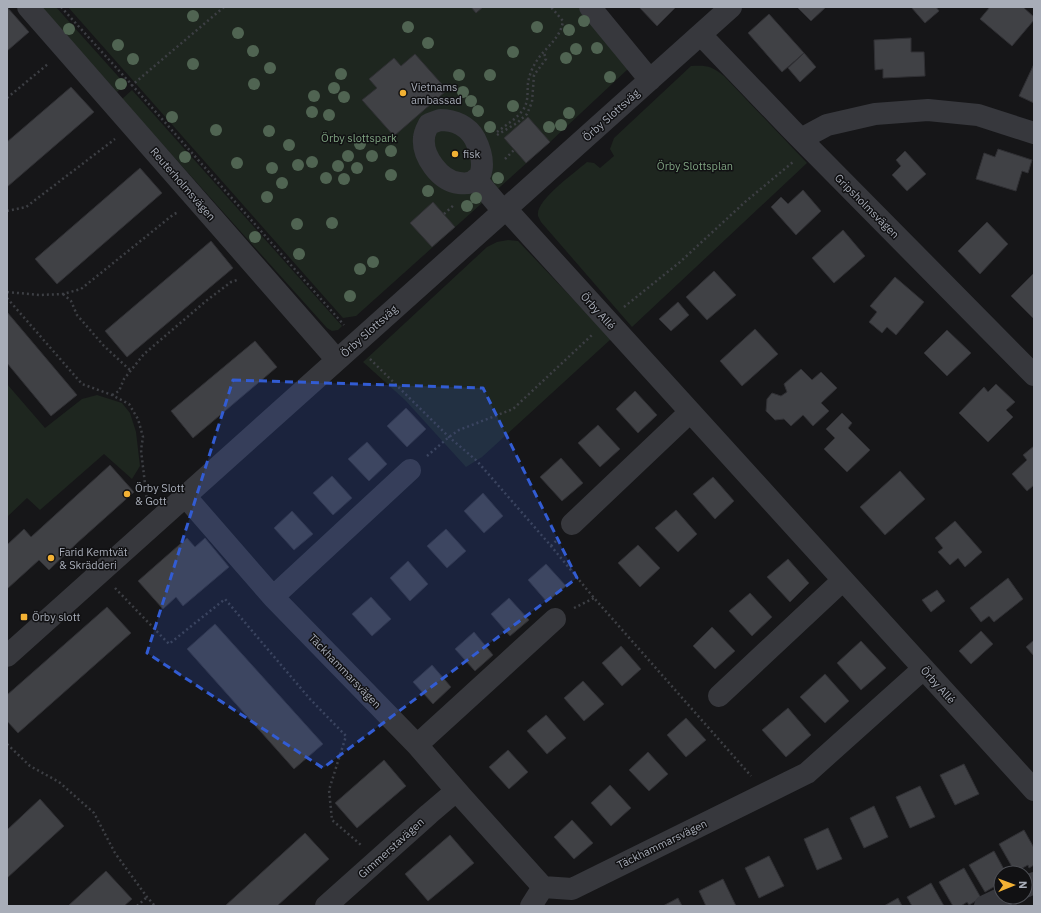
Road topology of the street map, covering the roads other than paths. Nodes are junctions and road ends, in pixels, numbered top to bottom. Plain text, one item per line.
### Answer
1 (28, 7) edge
2 (590, 7) edge
3 (731, 7) edge
4 (701, 35) junction
5 (650, 80) junction
6 (1034, 132) edge
7 (801, 139) junction
8 (476, 179) dead end
9 (504, 210) junction
10 (337, 360) junction
11 (1034, 375) edge
12 (690, 412) junction
13 (410, 470) dead end
14 (185, 496) junction
15 (572, 524) dead end
16 (842, 580) junction
17 (273, 597) junction
18 (555, 619) dead end
19 (7, 656) edge
20 (924, 669) junction
21 (719, 696) dead end
22 (418, 745) junction
23 (1034, 790) edge
24 (456, 791) junction
25 (544, 887) junction
26 (326, 906) edge
27 (531, 906) edge

1 - 10 street, Reuterholmsvägen
2 - 5 street
3 - 4 street, Örby Slottsväg
4 - 5 street, Örby Slottsväg
4 - 7 street, Gripsholmsvägen
5 - 9 street, Örby Slottsväg
6 - 7 street
7 - 11 street, Gripsholmsvägen
8 - 9 street, Örby Allé
9 - 10 street, Örby Slottsväg
9 - 12 street, Örby Allé
10 - 14 street, Örby Slottsväg
12 - 15 street
12 - 16 street, Örby Allé
13 - 17 street
14 - 17 street, Täckhammarsvägen
14 - 19 street, Örby Slottsväg
16 - 20 street, Örby Allé
16 - 21 street
17 - 22 street, Täckhammarsvägen
18 - 22 street
20 - 23 street, Örby Allé
20 - 25 street, Täckhammarsvägen
22 - 24 street, Täckhammarsvägen
24 - 25 street, Täckhammarsvägen
24 - 26 street, Gimmerstavägen
25 - 27 street

